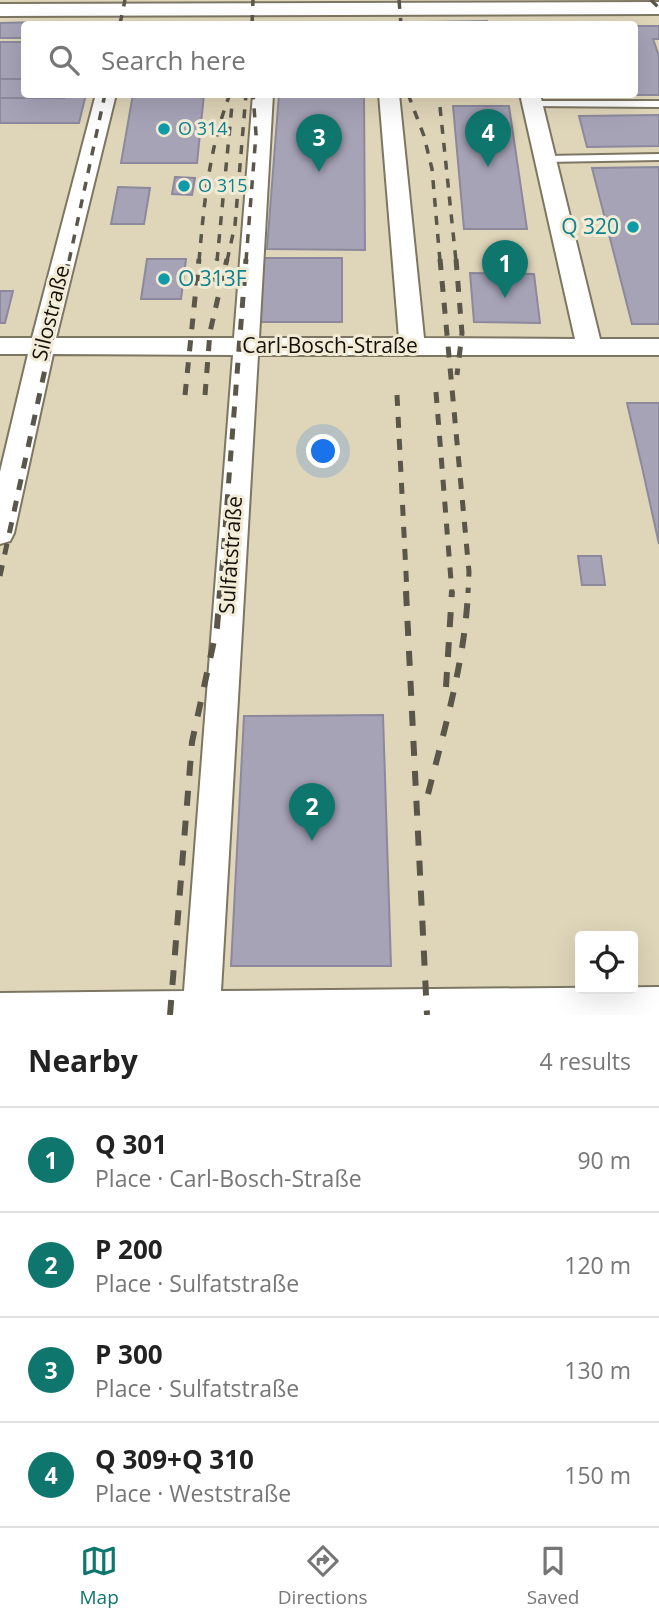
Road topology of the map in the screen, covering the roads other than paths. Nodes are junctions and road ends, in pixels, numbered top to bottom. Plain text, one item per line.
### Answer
1 (630, 4) edge
2 (659, 8) edge
3 (0, 10) edge
4 (128, 11) edge
5 (382, 11) edge
6 (511, 11) edge
7 (270, 12) edge
8 (105, 98) edge
9 (263, 98) edge
10 (390, 98) edge
11 (531, 99) edge
12 (659, 104) edge
13 (659, 157) edge
14 (545, 159) junction
15 (412, 345) junction
16 (0, 346) edge
17 (42, 346) junction
18 (244, 346) junction
19 (589, 346) junction
20 (659, 347) edge
21 (0, 533) edge
22 (659, 1006) edge
23 (0, 1012) edge
24 (444, 1012) edge
25 (201, 1013) edge

1 - 2 street
1 - 6 street
3 - 4 street
4 - 7 street
5 - 6 street
5 - 7 street
8 - 17 street, Silostraße
9 - 18 street, Sulfatstraße
10 - 15 street
11 - 12 lane
11 - 14 street
13 - 14 lane
14 - 19 street
15 - 18 street, Carl-Bosch-Straße
15 - 19 street, Carl-Bosch-Straße
16 - 17 street, Carl-Bosch-Straße
17 - 18 street, Carl-Bosch-Straße
17 - 21 street, Silostraße
18 - 25 street, Sulfatstraße
19 - 20 street, Carl-Bosch-Straße
22 - 24 street
23 - 25 street
24 - 25 street

